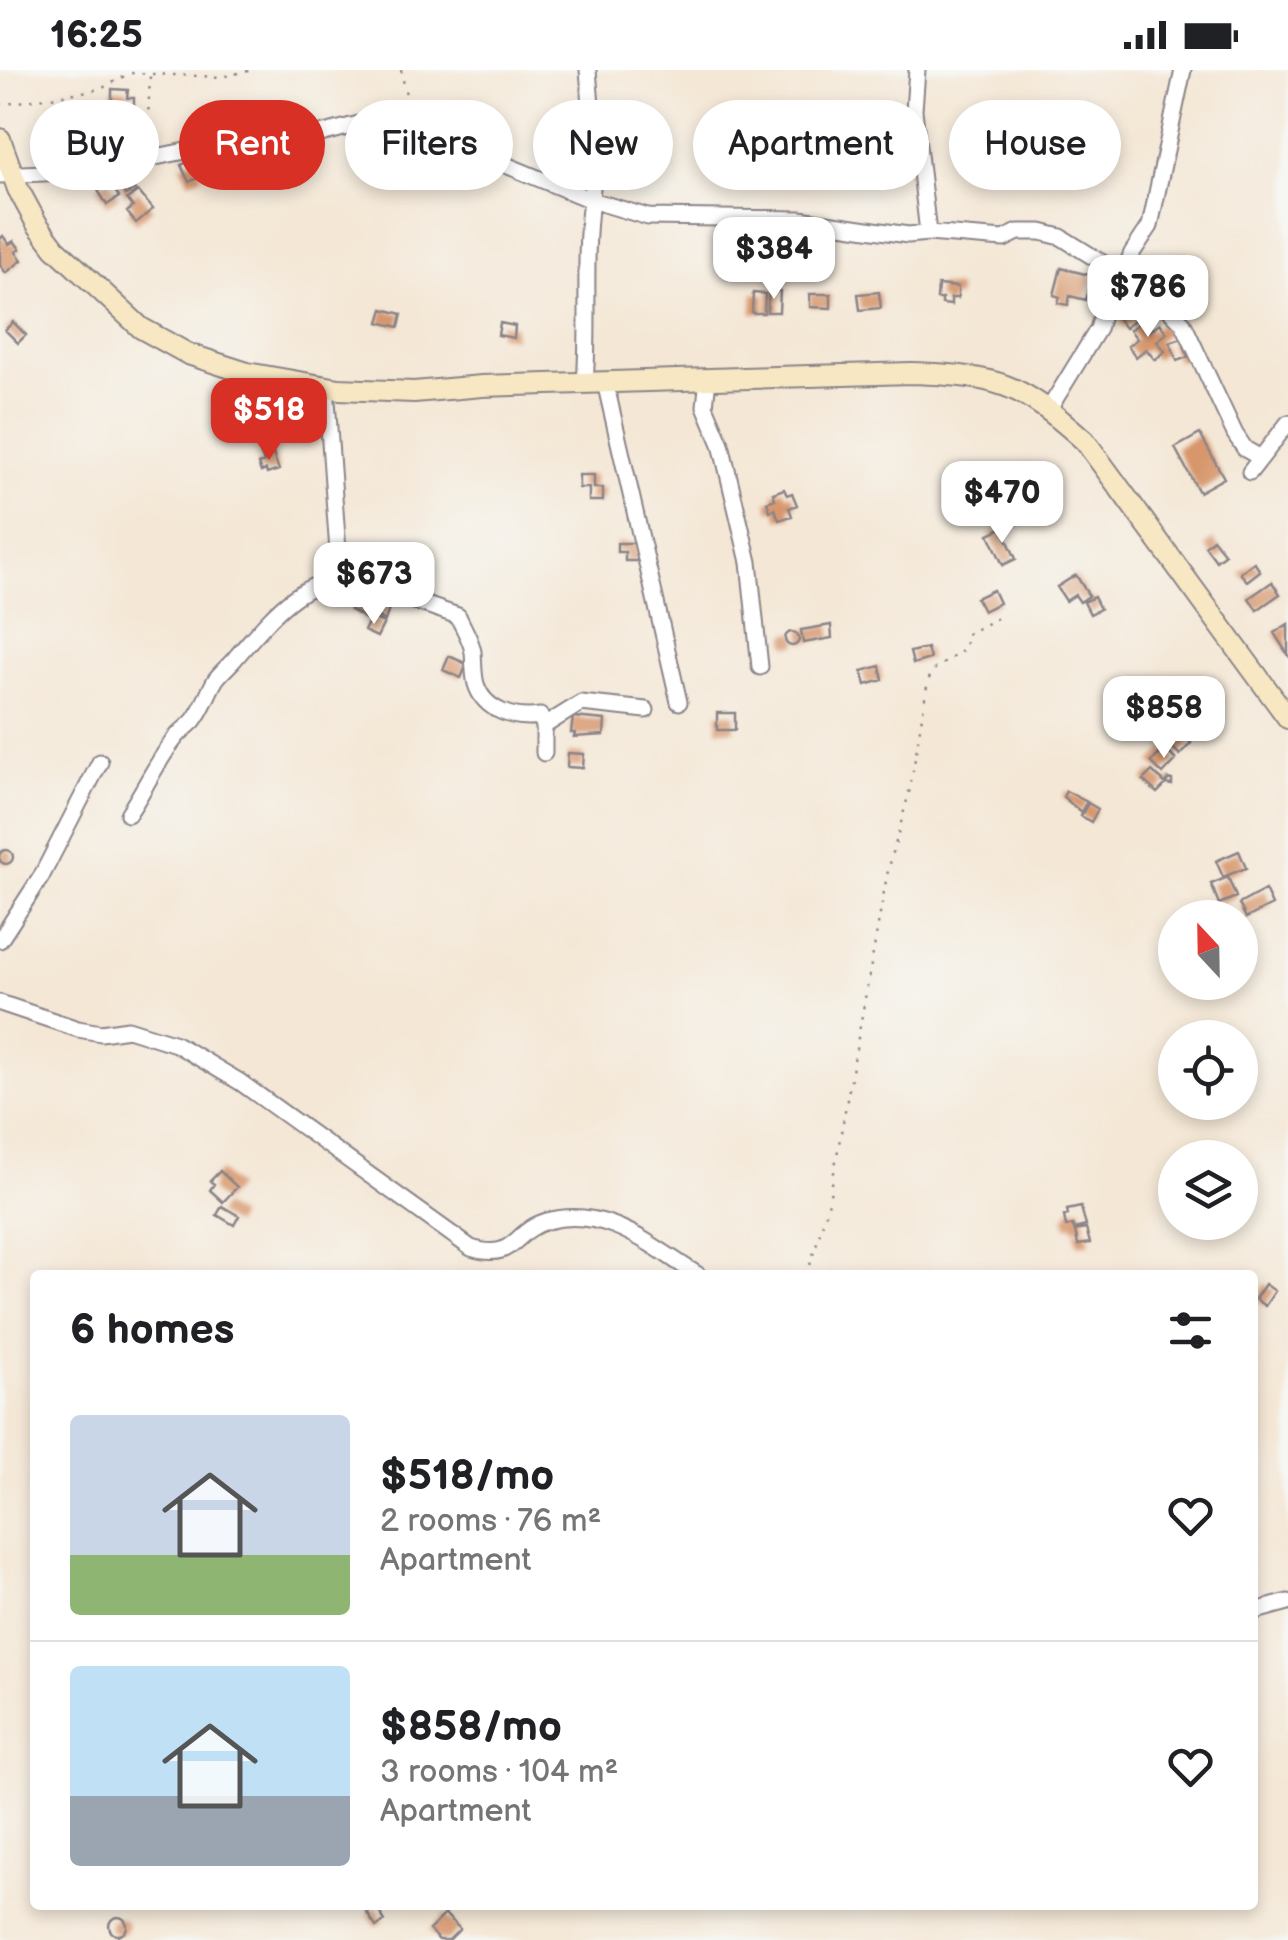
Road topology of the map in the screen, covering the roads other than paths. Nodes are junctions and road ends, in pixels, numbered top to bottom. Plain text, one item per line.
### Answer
1 (588, 70) edge
2 (917, 70) edge
3 (1183, 70) edge
4 (0, 140) edge
5 (7, 175) edge
6 (591, 200) junction
7 (928, 233) junction
8 (1122, 277) junction
9 (708, 379) junction
10 (595, 383) junction
11 (326, 387) junction
12 (1048, 408) junction
13 (1288, 423) edge
14 (340, 579) junction
15 (760, 667) dead end
16 (680, 702) dead end
17 (646, 710) dead end
18 (1288, 718) edge
19 (544, 726) junction
20 (544, 752) dead end
21 (100, 762) dead end
22 (128, 814) dead end
23 (0, 940) edge
24 (0, 1003) edge
25 (690, 1270) edge
26 (1288, 1602) edge
27 (1258, 1610) edge

1 - 6 street
2 - 7 street
3 - 8 street
4 - 5 street
5 - 6 street
5 - 11 street
6 - 7 street
6 - 10 street
7 - 8 street
8 - 12 street
8 - 13 street
9 - 10 street
9 - 12 street
9 - 15 street
10 - 11 street
10 - 16 street
11 - 14 street
12 - 18 street
14 - 19 street
14 - 22 street
17 - 19 street
19 - 20 street
21 - 23 street
24 - 25 street
26 - 27 street

